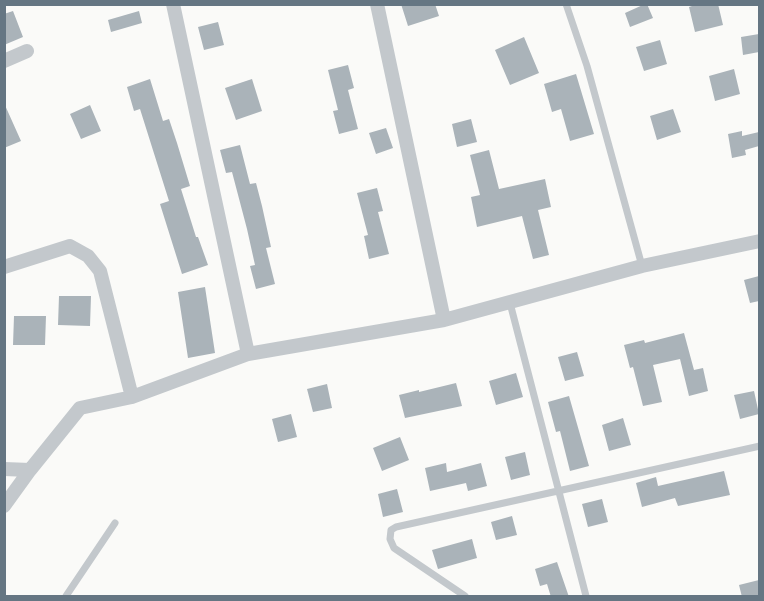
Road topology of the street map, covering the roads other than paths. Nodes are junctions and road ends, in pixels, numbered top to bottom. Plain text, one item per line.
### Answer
1 (173, 4) edge
2 (377, 4) edge
3 (566, 4) edge
4 (27, 51) dead end
5 (4, 61) edge
6 (759, 241) edge
7 (642, 266) junction
8 (4, 267) edge
9 (510, 303) junction
10 (444, 320) junction
11 (248, 354) junction
12 (132, 397) junction
13 (759, 446) edge
14 (4, 469) edge
15 (30, 470) junction
16 (558, 492) junction
17 (4, 506) edge
18 (115, 522) dead end
19 (66, 597) edge
20 (465, 597) edge
21 (586, 597) edge

1 - 11 street
2 - 10 street
3 - 7 lane
4 - 5 street
6 - 7 street
7 - 9 street
8 - 12 street
9 - 10 street
9 - 16 lane
10 - 11 street
11 - 12 street
12 - 15 street
13 - 16 lane
14 - 15 street
15 - 17 street
16 - 20 lane
16 - 21 lane
18 - 19 lane

